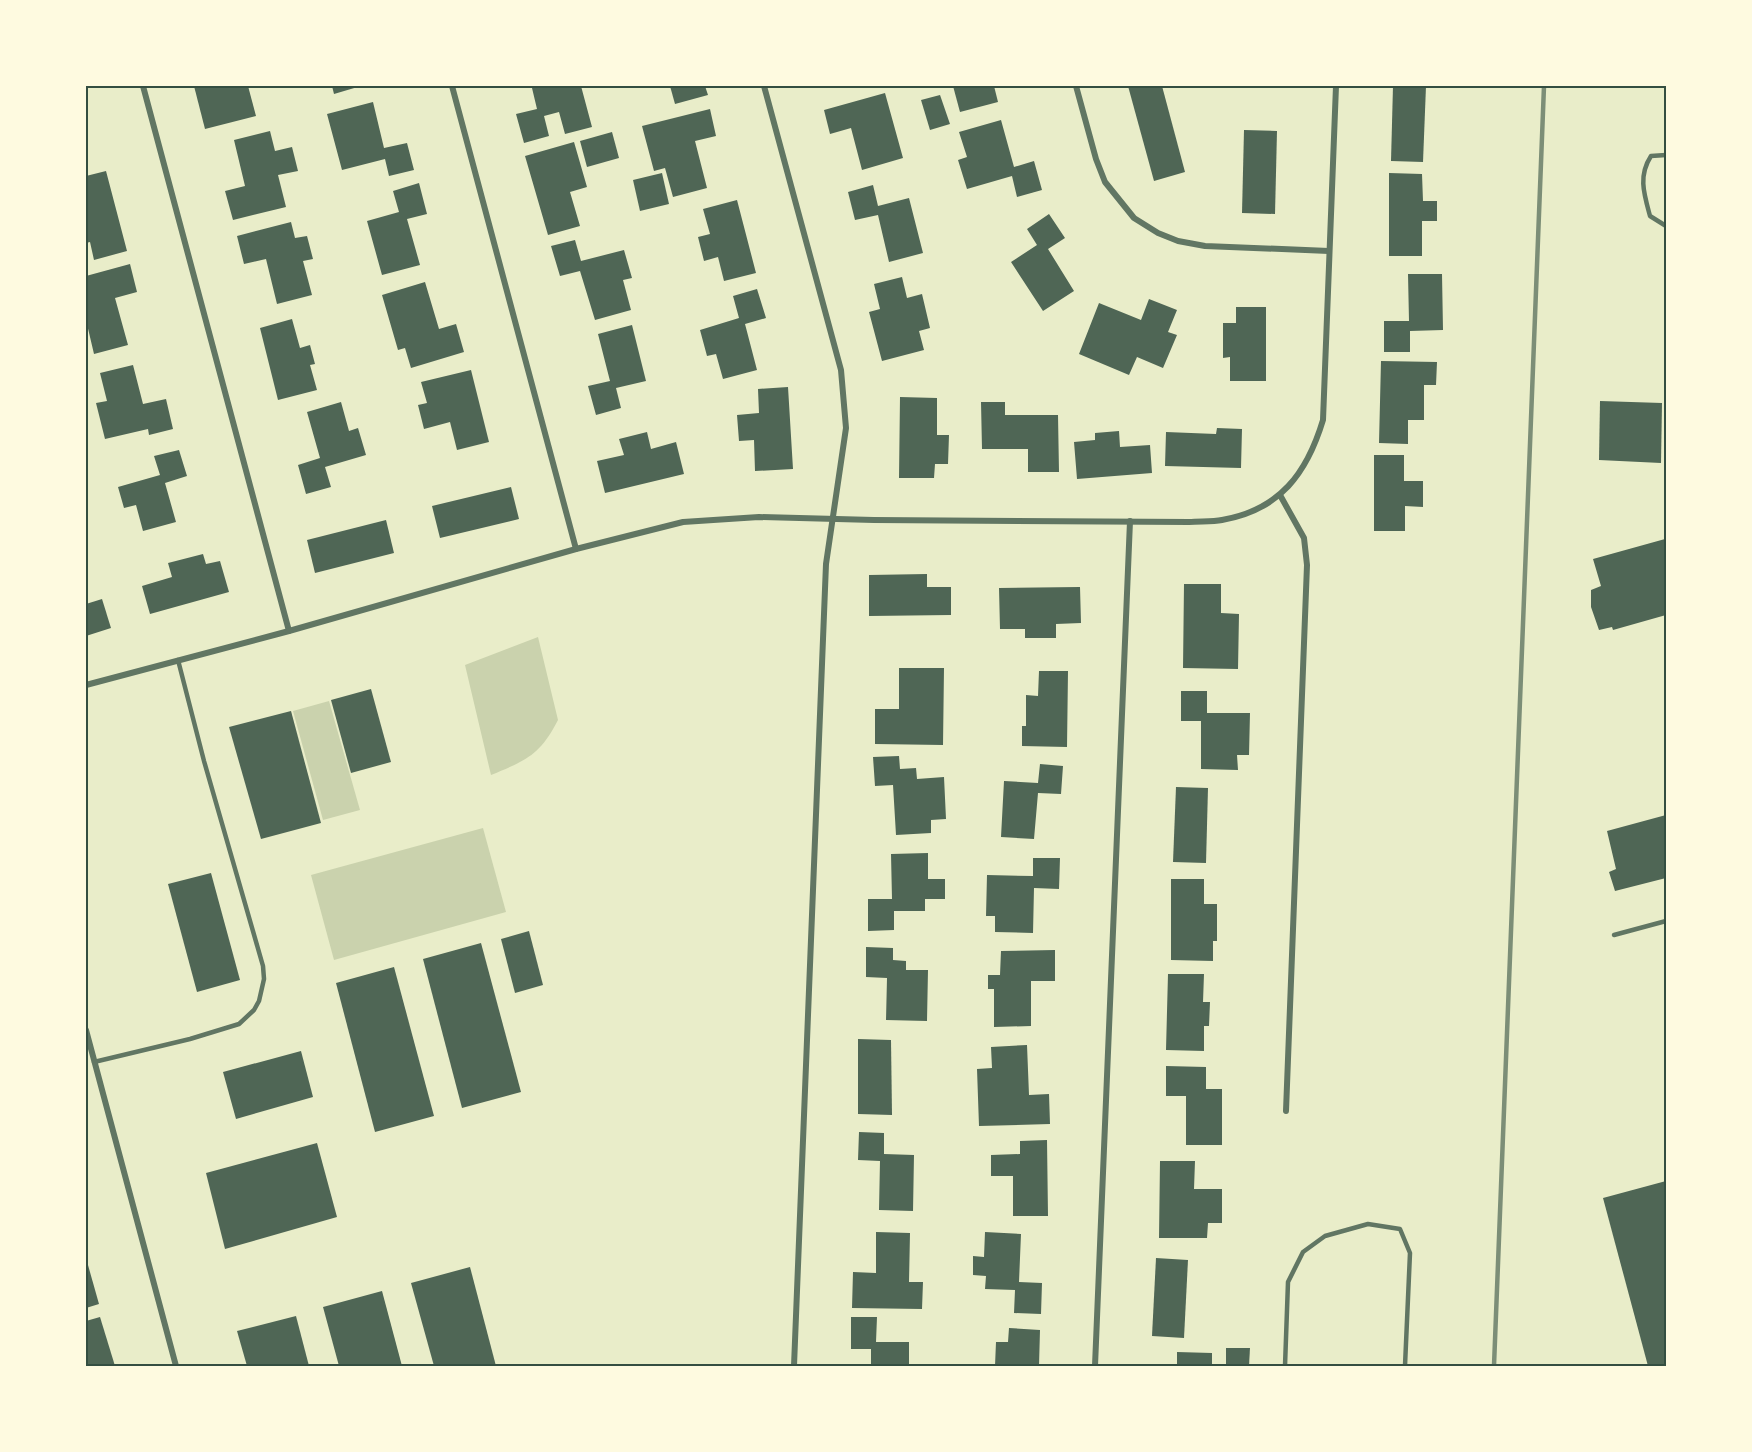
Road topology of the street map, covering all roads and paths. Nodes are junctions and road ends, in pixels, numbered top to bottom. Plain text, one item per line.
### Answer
1 (143, 86) edge
2 (452, 86) edge
3 (764, 86) edge
4 (1076, 86) edge
5 (1336, 86) edge
6 (1666, 154) edge
7 (1666, 226) edge
8 (1329, 251) junction
9 (1280, 495) junction
10 (833, 518) junction
11 (1130, 521) junction
12 (576, 549) junction
13 (289, 631) junction
14 (178, 660) junction
15 (86, 685) edge
16 (1666, 921) edge
17 (1614, 935) dead end
18 (86, 1030) edge
19 (94, 1062) junction
20 (1286, 1110) dead end
21 (176, 1366) edge
22 (794, 1366) edge
23 (1095, 1366) edge
24 (1285, 1366) edge
25 (1405, 1366) edge

1 - 13 street
2 - 12 street
3 - 10 street
4 - 8 street
5 - 8 street
6 - 7 lane
8 - 9 street
9 - 11 street
9 - 20 street
10 - 11 street
10 - 12 street
10 - 22 street
11 - 23 street
12 - 13 street
13 - 14 street
14 - 15 street
14 - 19 lane
16 - 17 lane
18 - 19 street
19 - 21 street
24 - 25 lane

